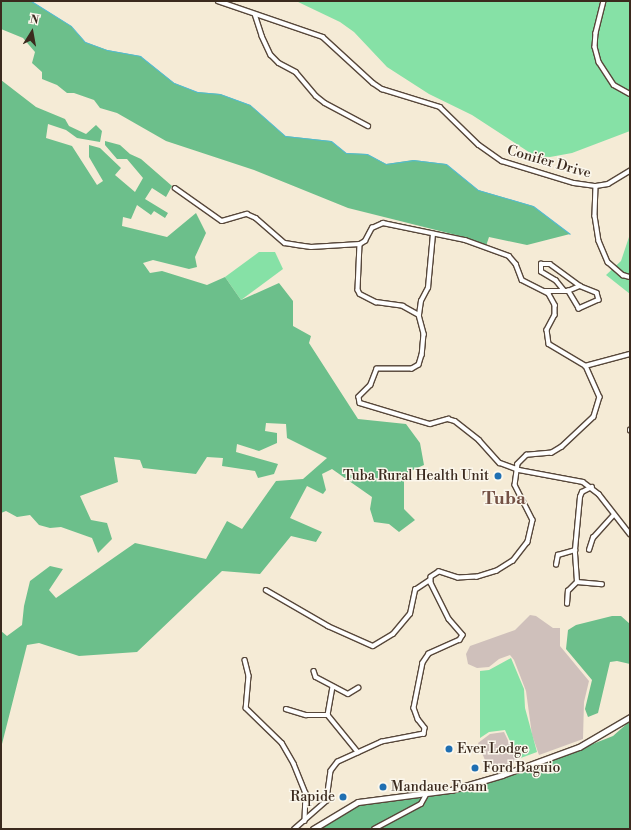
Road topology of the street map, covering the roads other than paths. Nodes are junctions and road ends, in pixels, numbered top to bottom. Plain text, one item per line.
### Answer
1 (218, 1) edge
2 (604, 1) edge
3 (255, 14) junction
4 (630, 94) edge
5 (368, 126) dead end
6 (630, 171) edge
7 (596, 186) junction
8 (175, 188) dead end
9 (432, 234) junction
10 (360, 244) junction
11 (630, 278) edge
12 (580, 286) junction
13 (544, 291) junction
14 (566, 291) junction
15 (418, 315) junction
16 (630, 354) edge
17 (585, 366) junction
18 (516, 469) junction
19 (592, 487) junction
20 (614, 515) junction
21 (630, 534) edge
22 (575, 550) junction
23 (589, 550) dead end
24 (556, 565) dead end
25 (430, 580) junction
26 (578, 582) junction
27 (602, 584) dead end
28 (266, 590) dead end
29 (567, 604) dead end
30 (245, 660) dead end
31 (314, 671) dead end
32 (333, 687) junction
33 (358, 688) dead end
34 (286, 709) dead end
35 (328, 715) junction
36 (630, 717) edge
37 (358, 752) junction
38 (427, 793) junction
39 (305, 821) junction
40 (295, 829) edge
41 (313, 829) edge
42 (374, 829) edge

1 - 3 street, Conifer Drive
2 - 4 street
3 - 5 street
3 - 7 street, Conifer Drive
6 - 7 street, Conifer Drive
7 - 11 street
8 - 10 street
9 - 10 street
9 - 13 street
9 - 15 street
10 - 15 street
12 - 14 street
12 - 14 street
12 - 14 street
13 - 14 street
13 - 17 street
15 - 18 street
16 - 17 street
17 - 18 street
18 - 19 street
18 - 25 street
19 - 20 street
19 - 22 street
20 - 21 street
20 - 23 street
22 - 24 street
22 - 26 street
25 - 28 street
25 - 37 street
26 - 27 street
26 - 29 street
30 - 39 street
31 - 32 street
32 - 33 street
32 - 35 street
34 - 35 street
35 - 37 street
36 - 38 main road
37 - 39 street
38 - 41 main road
38 - 42 street
39 - 40 street

